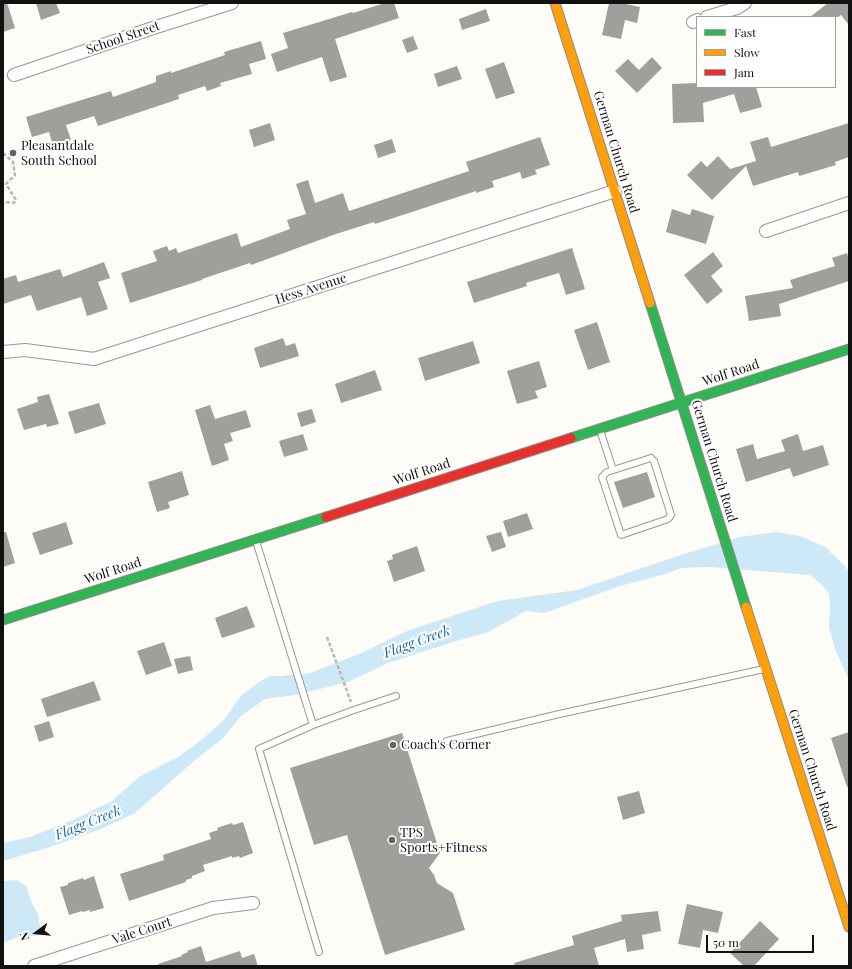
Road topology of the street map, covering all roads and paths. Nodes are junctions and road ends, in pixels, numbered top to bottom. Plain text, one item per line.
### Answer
1 (232, 3) edge
2 (556, 3) edge
3 (745, 3) edge
4 (710, 16) edge
5 (14, 75) dead end
6 (3, 154) edge
7 (615, 191) junction
8 (849, 203) edge
9 (3, 204) edge
10 (766, 231) dead end
11 (849, 349) edge
12 (3, 352) edge
13 (681, 403) junction
14 (599, 429) junction
15 (613, 470) junction
16 (256, 539) junction
17 (3, 620) edge
18 (327, 637) dead end
19 (766, 669) junction
20 (396, 696) dead end
21 (354, 710) junction
22 (313, 725) junction
23 (447, 742) dead end
24 (253, 903) dead end
25 (849, 927) edge
26 (319, 952) dead end
27 (34, 966) edge

1 - 5 street, School Street
2 - 7 street, German Church Road
3 - 4 street
6 - 9 path
7 - 12 street, Hess Avenue
7 - 13 street, German Church Road
8 - 10 street
11 - 13 street, Wolf Road
13 - 14 street, Wolf Road
13 - 19 street, German Church Road
14 - 15 lane
14 - 16 street, Wolf Road
15 - 15 lane
16 - 17 street, Wolf Road
16 - 22 lane
18 - 21 path
19 - 23 lane
19 - 25 street, German Church Road
20 - 21 lane
21 - 22 lane
22 - 26 lane
24 - 27 street, Vale Court

